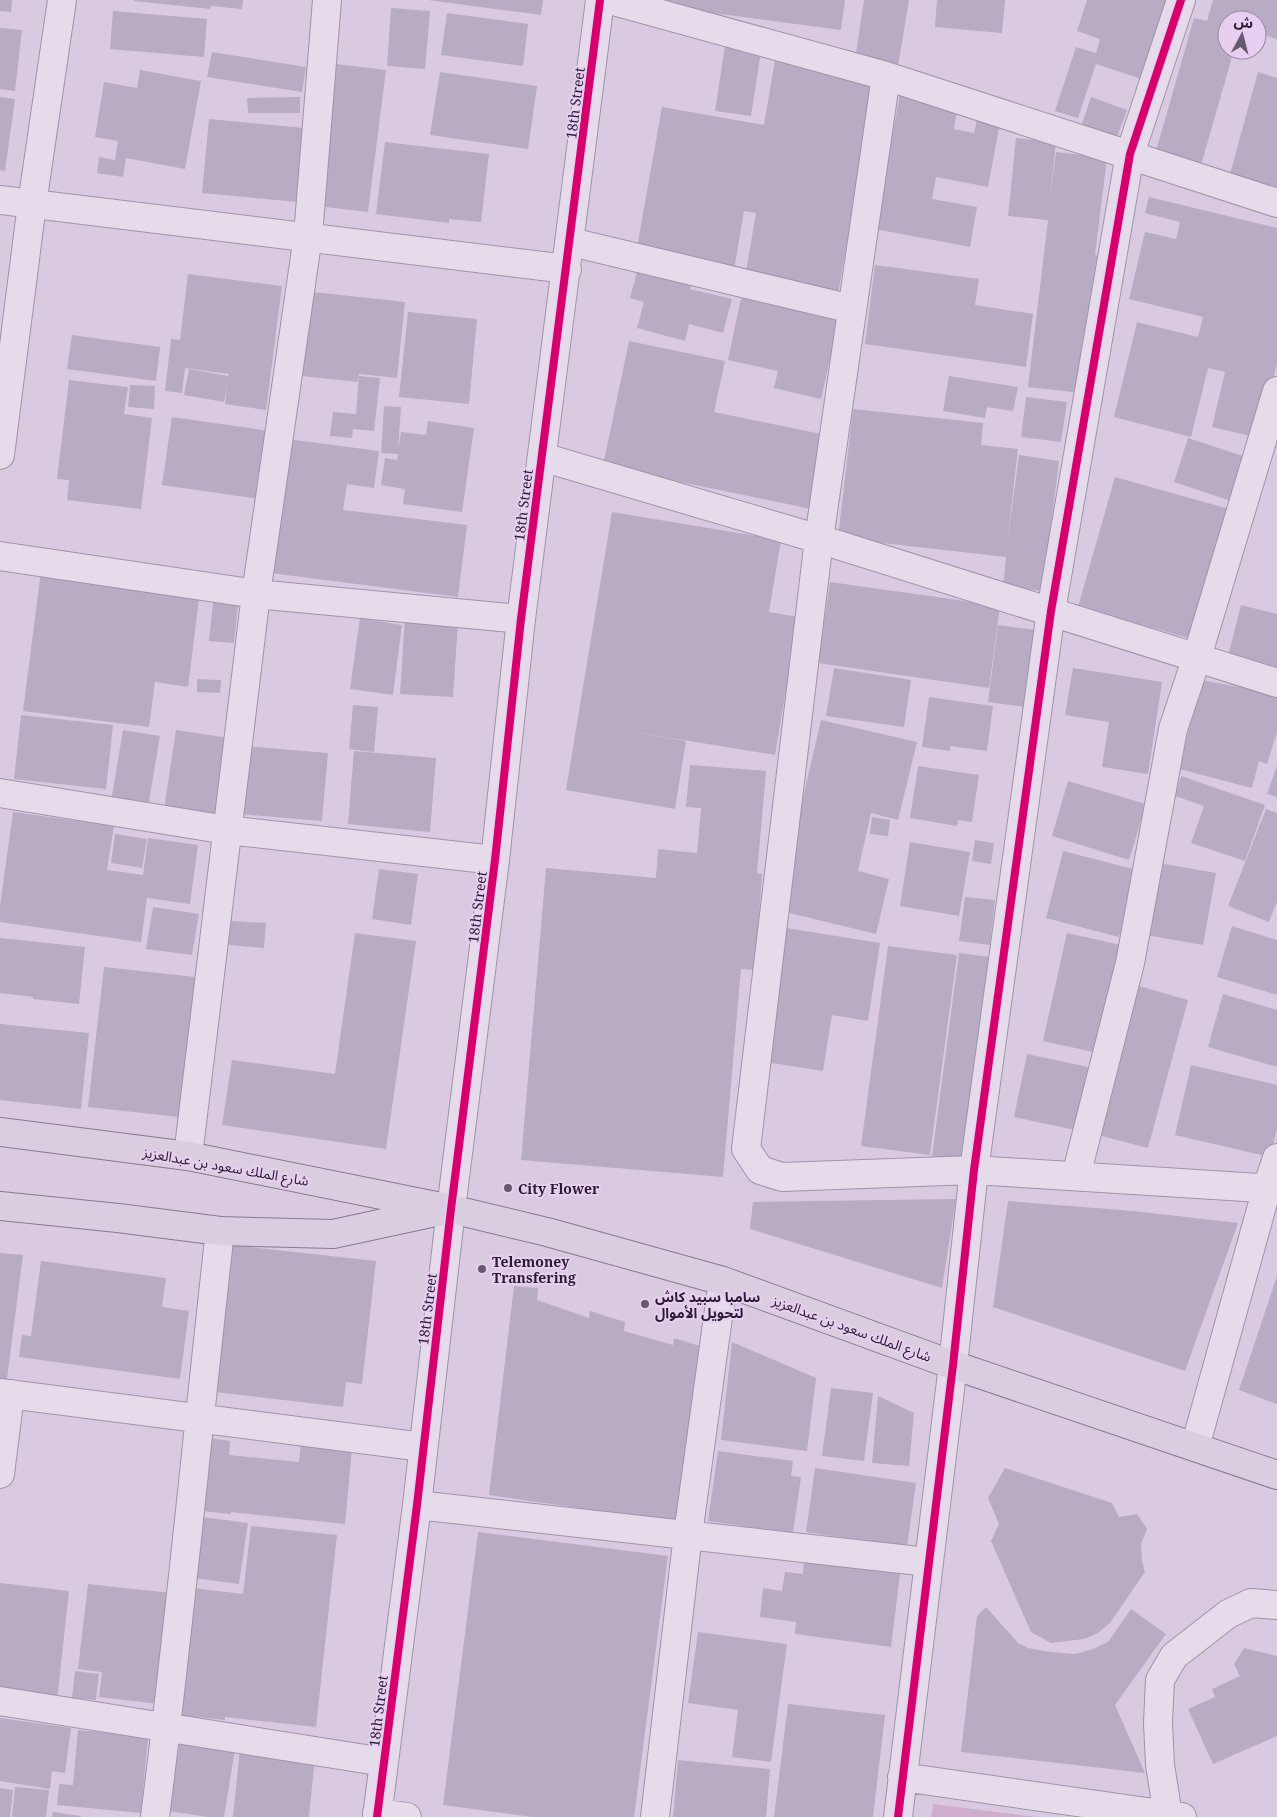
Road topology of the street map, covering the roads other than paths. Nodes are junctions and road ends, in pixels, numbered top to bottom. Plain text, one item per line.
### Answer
1 (62, 0) edge
2 (327, 0) edge
3 (600, 0) edge
4 (610, 0) edge
5 (1181, 0) edge
6 (886, 76) junction
7 (1130, 154) junction
8 (0, 200) edge
9 (1277, 202) edge
10 (32, 204) junction
11 (308, 236) junction
12 (571, 242) junction
13 (566, 269) junction
14 (852, 309) junction
15 (1277, 391) edge
16 (0, 455) edge
17 (542, 457) junction
18 (1266, 462) edge
19 (820, 539) junction
20 (0, 556) edge
21 (256, 594) junction
22 (1051, 611) junction
23 (521, 620) junction
24 (1197, 657) junction
25 (1277, 683) edge
26 (0, 793) edge
27 (227, 830) junction
28 (495, 860) junction
29 (0, 1132) edge
30 (188, 1156) junction
31 (1277, 1158) edge
32 (974, 1170) junction
33 (1076, 1176) junction
34 (1272, 1188) edge
35 (0, 1206) edge
36 (451, 1209) junction
37 (220, 1231) junction
38 (723, 1281) junction
39 (953, 1365) junction
40 (5, 1393) edge
41 (198, 1419) junction
42 (423, 1447) junction
43 (1195, 1448) junction
44 (0, 1474) edge
45 (1277, 1476) edge
46 (417, 1505) junction
47 (688, 1534) junction
48 (928, 1562) junction
49 (1277, 1605) edge
50 (0, 1701) edge
51 (166, 1728) junction
52 (384, 1762) junction
53 (902, 1777) junction
54 (377, 1815) edge
55 (1175, 1816) edge
56 (155, 1817) edge
57 (407, 1817) edge
58 (655, 1817) edge
59 (898, 1817) edge

1 - 10 street
2 - 11 street
3 - 12 street, 18th Street
4 - 6 street
5 - 7 street
6 - 7 street
6 - 14 street
7 - 9 street
7 - 22 street
8 - 10 street
10 - 11 street
10 - 16 street
11 - 13 street
11 - 21 street
12 - 13 street, 18th Street
12 - 14 street
13 - 17 street, 18th Street
14 - 19 street
15 - 18 street
17 - 19 street
17 - 23 street, 18th Street
18 - 24 street
19 - 22 street
19 - 32 street
20 - 21 street
21 - 23 street
21 - 27 street
22 - 24 street
22 - 32 street
23 - 28 street, 18th Street
24 - 25 street
24 - 33 street
26 - 27 street
27 - 28 street
27 - 30 street
28 - 36 street, 18th Street
29 - 30 main road, شارع الملك سعود بن عبدالعزيز
30 - 36 main road, شارع الملك سعود بن عبدالعزيز
31 - 34 street
32 - 33 street
32 - 39 street
33 - 34 street
34 - 43 street
35 - 37 main road, شارع الملك سعود بن عبدالعزيز
36 - 37 main road, شارع الملك سعود بن عبدالعزيز
36 - 38 main road, شارع الملك سعود بن عبدالعزيز
36 - 42 street, 18th Street
37 - 41 street
38 - 39 main road, شارع الملك سعود بن عبدالعزيز
38 - 47 street
39 - 43 main road, شارع الملك سعود بن عبدالعزيز
39 - 48 street
40 - 41 street
40 - 44 street
41 - 42 street
41 - 51 street
42 - 46 street, 18th Street
43 - 45 main road, شارع الملك سعود بن عبدالعزيز
46 - 47 street
46 - 52 street, 18th Street
47 - 48 street
47 - 58 street
48 - 53 street
49 - 55 street
50 - 51 street
51 - 52 street
51 - 56 street
52 - 54 street, 18th Street
53 - 55 street
53 - 59 street
54 - 57 street

